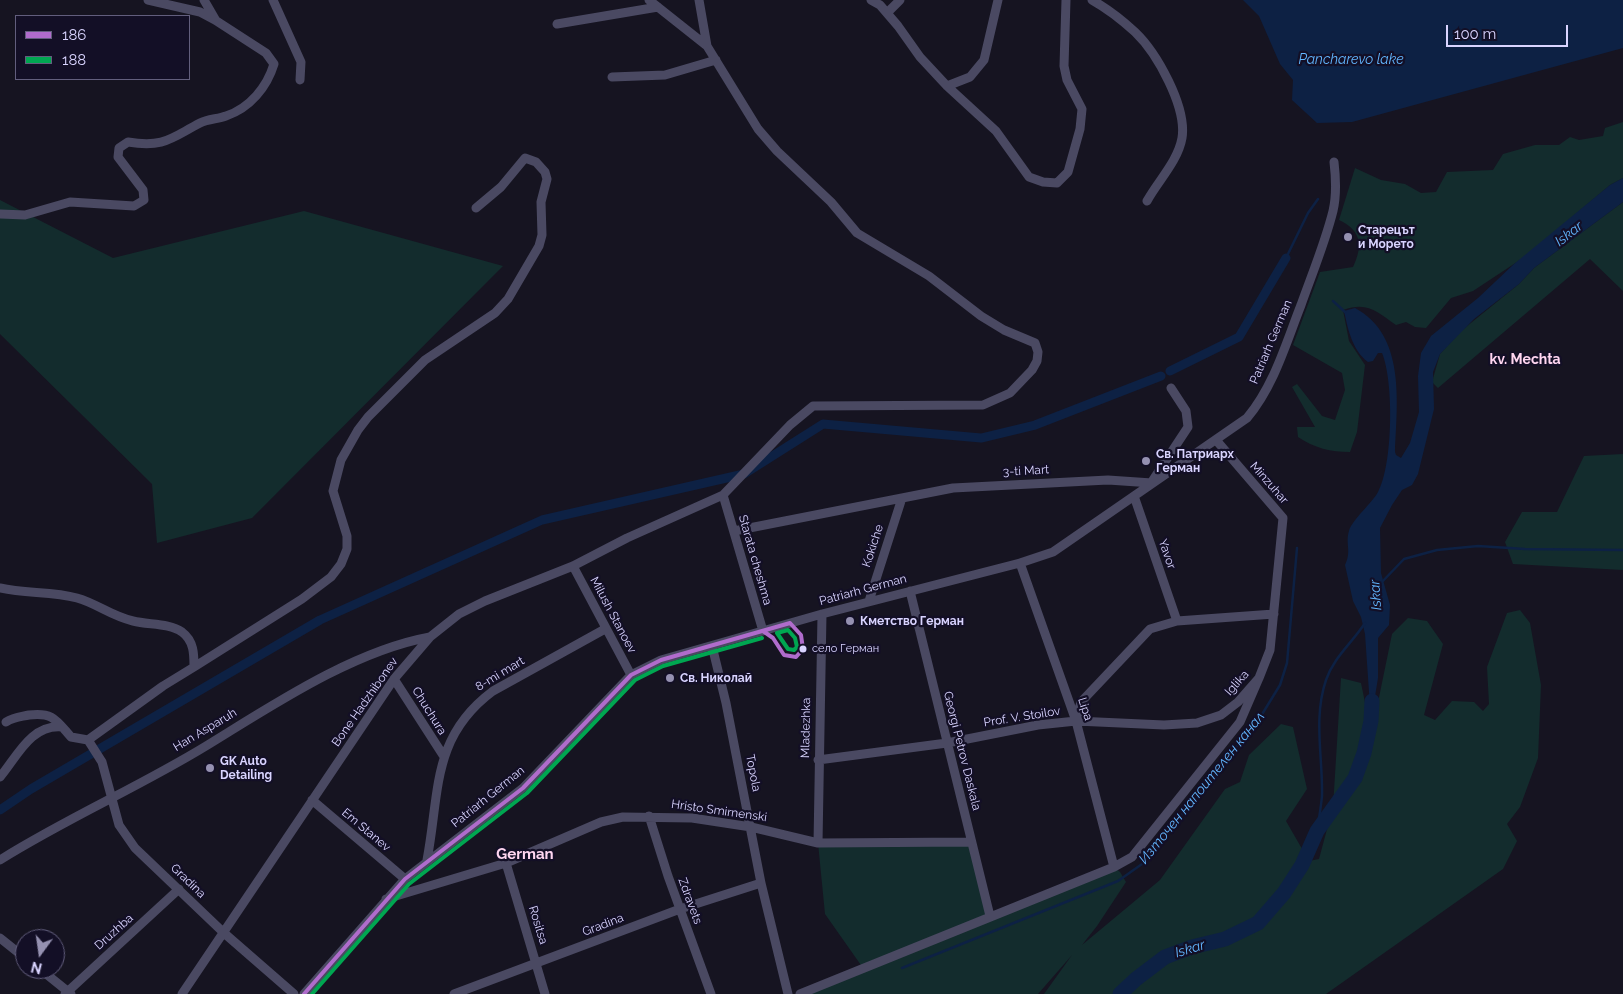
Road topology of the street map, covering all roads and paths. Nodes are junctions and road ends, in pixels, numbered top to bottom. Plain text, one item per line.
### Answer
1 (148, 0) edge
2 (204, 0) edge
3 (274, 0) edge
4 (649, 0) edge
5 (699, 0) edge
6 (871, 0) edge
7 (900, 0) edge
8 (998, 0) edge
9 (1066, 0) edge
10 (1092, 0) edge
11 (658, 7) junction
12 (887, 13) junction
13 (216, 20) junction
14 (557, 24) dead end
15 (707, 46) junction
16 (716, 60) junction
17 (612, 77) dead end
18 (300, 80) dead end
19 (947, 86) junction
20 (1334, 162) dead end
21 (1147, 201) dead end
22 (476, 208) dead end
23 (0, 214) edge
24 (1171, 388) dead end
25 (1216, 440) junction
26 (1152, 483) junction
27 (723, 495) junction
28 (1134, 496) junction
29 (902, 498) junction
30 (1283, 518) joint
31 (734, 531) junction
32 (1020, 563) junction
33 (573, 566) junction
34 (0, 588) edge
35 (910, 591) junction
36 (869, 601) junction
37 (822, 614) junction
38 (1274, 614) junction
39 (1177, 621) junction
40 (605, 629) junction
41 (763, 631) junction
42 (430, 637) junction
43 (712, 646) junction
44 (194, 667) junction
45 (631, 675) junction
46 (1259, 678) junction
47 (394, 680) junction
48 (1076, 721) junction
49 (6, 722) dead end
50 (62, 727) junction
51 (88, 740) junction
52 (947, 743) junction
53 (443, 756) junction
54 (818, 760) junction
55 (0, 777) edge
56 (111, 797) junction
57 (312, 800) junction
58 (649, 816) junction
59 (752, 827) junction
60 (971, 842) junction
61 (818, 843) junction
62 (0, 860) edge
63 (427, 860) junction
64 (506, 863) junction
65 (1114, 867) junction
66 (405, 879) junction
67 (762, 883) junction
68 (179, 889) junction
69 (386, 899) junction
70 (680, 909) junction
71 (990, 916) junction
72 (224, 933) junction
73 (0, 938) edge
74 (15, 950) edge
75 (536, 964) junction
76 (52, 979) edge
77 (68, 993) edge
78 (182, 994) edge
79 (294, 994) edge
80 (304, 994) edge
81 (454, 994) edge
82 (545, 994) edge
83 (711, 994) edge
84 (788, 994) edge
85 (800, 994) edge

1 - 13 street
2 - 13 street
3 - 18 street
4 - 11 street
5 - 15 street
6 - 12 street
7 - 12 street
8 - 19 street
9 - 19 street
10 - 21 street
11 - 14 street
11 - 15 street
12 - 19 street
13 - 23 street
15 - 16 street, Bone Hadzhibonev
16 - 17 street
16 - 27 street, Bone Hadzhibonev
20 - 25 street, Patriarh German
22 - 44 street
24 - 26 street
25 - 26 street, Patriarh German
25 - 30 street, Minzuhar
26 - 28 street, Patriarh German
26 - 29 street, 3-ti Mart
27 - 31 street, Starata cheshma
27 - 33 street, Bone Hadzhibonev
28 - 32 street, Patriarh German
28 - 39 street, Yavor
29 - 31 street, 3-ti Mart
29 - 36 street, Kokiche
30 - 38 street, Iglika
31 - 41 street, Starata cheshma
32 - 35 street, Patriarh German
32 - 48 street, Lipa
33 - 40 street, Milush Stanoev
33 - 42 street, Bone Hadzhibonev
34 - 44 street
35 - 36 street, Patriarh German
35 - 52 street, Georgi Petrov Daskala
36 - 37 street, Patriarh German
37 - 41 street, Patriarh German
37 - 54 street, Mladezhka
38 - 39 street, Prof. V. Stoilov
38 - 46 street, Iglika
39 - 48 street, Prof. V. Stoilov
40 - 45 street, Milush Stanoev
40 - 53 street, 8-mi mart
41 - 43 street, Patriarh German
42 - 47 street, Bone Hadzhibonev
42 - 56 street, Han Asparuh
43 - 45 street, Patriarh German
43 - 59 street, Topola
44 - 51 street
45 - 63 street, Patriarh German
46 - 48 street, Iglika
46 - 65 street
47 - 53 street, Chuchura
47 - 57 street, Bone Hadzhibonev
48 - 52 street, Prof. V. Stoilov
48 - 65 street, Lipa
49 - 50 street
50 - 51 street
50 - 55 street
51 - 56 street, Gradina
52 - 54 street, Prof. V. Stoilov
52 - 60 street, Georgi Petrov Daskala
53 - 63 street, 8-mi mart
54 - 61 street, Mladezhka
56 - 62 street, Han Asparuh
56 - 68 street, Gradina
57 - 66 street, Em Stanev
57 - 72 street, Bone Hadzhibonev
58 - 59 street, Hristo Smirnenski
58 - 64 street, Hristo Smirnenski
58 - 70 street, Zdravets
59 - 61 street, Hristo Smirnenski
59 - 67 street, Topola
60 - 61 street, Hristo Smirnenski
60 - 71 street, Georgi Petrov Daskala
63 - 66 street, Patriarh German
64 - 69 street, Hristo Smirnenski
64 - 75 street, Rositsa
65 - 71 street
66 - 69 street, Patriarh German
67 - 70 street, Gradina
67 - 84 street, Topola
68 - 72 street, Gradina
68 - 77 street, Druzhba
69 - 80 street, Patriarh German
70 - 75 street, Gradina
70 - 83 street, Zdravets
71 - 85 street
72 - 78 street, Bone Hadzhibonev
72 - 79 street, Gradina
73 - 74 street
75 - 81 street, Gradina
75 - 82 street, Rositsa
76 - 77 street

